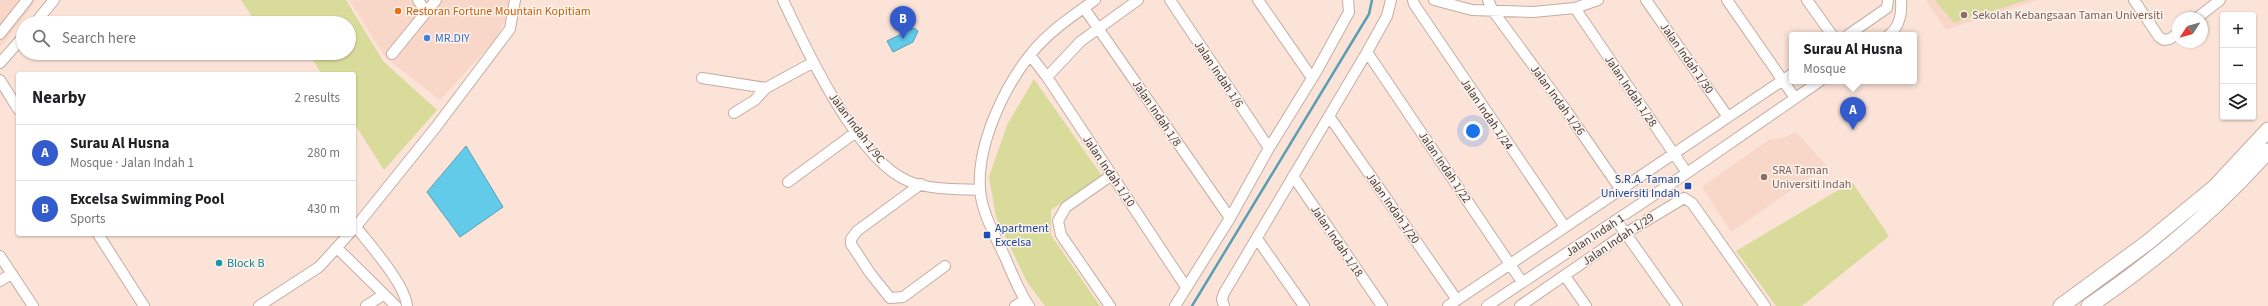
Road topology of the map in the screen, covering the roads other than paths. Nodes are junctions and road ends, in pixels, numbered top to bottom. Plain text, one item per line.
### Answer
1 (27, 0) edge
2 (54, 0) edge
3 (418, 0) edge
4 (436, 0) edge
5 (515, 0) edge
6 (783, 0) edge
7 (1095, 0) edge
8 (1138, 0) edge
9 (1170, 0) edge
10 (1258, 0) edge
11 (1348, 0) edge
12 (1390, 0) edge
13 (1414, 0) edge
14 (1434, 0) edge
15 (1488, 0) edge
16 (1598, 0) edge
17 (1646, 0) edge
18 (1727, 0) edge
19 (1807, 0) edge
20 (1888, 0) edge
21 (1901, 0) edge
22 (2134, 0) edge
23 (2220, 0) edge
24 (1084, 8) junction
25 (1575, 8) junction
26 (1493, 11) junction
27 (426, 12) junction
28 (2205, 12) edge
29 (41, 16) edge
30 (1098, 28) junction
31 (1830, 32) edge
32 (1852, 32) edge
33 (1893, 32) edge
34 (0, 34) edge
35 (2172, 38) edge
36 (16, 45) edge
37 (1367, 52) junction
38 (392, 54) dead end
39 (1030, 55) junction
40 (812, 62) junction
41 (0, 63) edge
42 (1789, 76) edge
43 (1047, 77) junction
44 (702, 78) dead end
45 (1312, 78) junction
46 (0, 80) edge
47 (1783, 80) junction
48 (1816, 84) edge
49 (766, 88) junction
50 (1795, 98) junction
51 (16, 106) edge
52 (734, 113) dead end
53 (1329, 116) junction
54 (1728, 117) junction
55 (2268, 130) edge
56 (856, 132) junction
57 (1269, 148) junction
58 (2268, 151) edge
59 (1674, 154) junction
60 (1687, 173) junction
61 (1112, 176) junction
62 (1293, 176) junction
63 (908, 181) junction
64 (788, 182) dead end
65 (921, 184) junction
66 (980, 190) junction
67 (1621, 190) junction
68 (891, 206) junction
69 (1230, 218) junction
70 (1616, 220) junction
71 (356, 226) edge
72 (1565, 227) junction
73 (356, 233) edge
74 (1626, 234) junction
75 (99, 236) edge
76 (348, 236) edge
77 (1258, 240) junction
78 (337, 248) junction
79 (0, 256) edge
80 (1509, 264) junction
81 (945, 266) dead end
82 (11, 274) junction
83 (1565, 276) junction
84 (0, 281) edge
85 (1522, 282) junction
86 (1186, 287) junction
87 (383, 294) junction
88 (1457, 300) junction
89 (1027, 303) edge
90 (33, 306) edge
91 (144, 306) edge
92 (259, 306) edge
93 (366, 306) edge
94 (396, 306) edge
95 (407, 306) edge
96 (1015, 306) edge
97 (1110, 306) edge
98 (1175, 306) edge
99 (1224, 306) edge
100 (1304, 306) edge
101 (1382, 306) edge
102 (1448, 306) edge
103 (1487, 306) edge
104 (1520, 306) edge
105 (1586, 306) edge
106 (1677, 306) edge
107 (1765, 306) edge
108 (2061, 306) edge
109 (2089, 306) edge

1 - 34 street
2 - 29 street
3 - 27 street
4 - 27 street
5 - 71 street
6 - 40 street, Jalan Indah 1/9C
7 - 24 street
8 - 30 street
9 - 57 street, Jalan Indah 1/6
10 - 45 street
11 - 45 street
12 - 37 street
13 - 72 street, Jalan Indah 1/24
14 - 26 street
15 - 26 street, Jalan Indah 1/26
16 - 25 street
17 - 54 street, Jalan Indah 1/30
18 - 47 street
19 - 31 street
20 - 32 street
21 - 33 street
22 - 35 street
23 - 28 street
24 - 30 street, Jalan Indah 1/8
24 - 39 street
25 - 26 street
25 - 59 street, Jalan Indah 1/28
26 - 67 street, Jalan Indah 1/26
27 - 38 street
30 - 43 street
30 - 69 street, Jalan Indah 1/8
36 - 41 street
37 - 53 street
37 - 80 street, Jalan Indah 1/22
39 - 43 street, Jalan Indah 1/10
39 - 66 street
40 - 49 street
40 - 56 street, Jalan Indah 1/9C
42 - 47 street
43 - 61 street, Jalan Indah 1/10
44 - 49 street
45 - 57 street
46 - 51 street
47 - 50 street
47 - 54 street
48 - 50 street, Jalan Indah 1
49 - 52 street
50 - 60 street, Jalan Indah 1
53 - 62 street
53 - 88 street, Jalan Indah 1/20
54 - 59 street
55 - 108 highway
56 - 63 street, Jalan Indah 1/9C
56 - 64 street
57 - 69 street
58 - 109 highway
59 - 60 street, Jalan Indah 1/28
59 - 67 street
60 - 70 street, Jalan Indah 1
61 - 86 street, Jalan Indah 1/10
61 - 97 street
62 - 77 street
62 - 101 street, Jalan Indah 1/18
63 - 65 street, Jalan Indah 1/9C
63 - 68 street
65 - 66 street, Jalan Indah 1/9C
65 - 68 street
66 - 89 street
67 - 72 street
68 - 81 street
69 - 86 street
70 - 74 street
70 - 85 street, Jalan Indah 1
72 - 80 street
73 - 95 street
74 - 83 street, Jalan Indah 1/29
74 - 106 street
74 - 107 street, Jalan Indah 1/29
75 - 91 street
76 - 78 street
77 - 99 street
77 - 100 street
78 - 87 street
78 - 92 street
79 - 82 street
80 - 85 street, Jalan Indah 1/22
80 - 88 street
82 - 84 street
82 - 90 street
83 - 104 street, Jalan Indah 1/29
83 - 105 street
85 - 103 street, Jalan Indah 1
86 - 98 street
87 - 93 street
87 - 94 street
88 - 102 street
89 - 96 street

